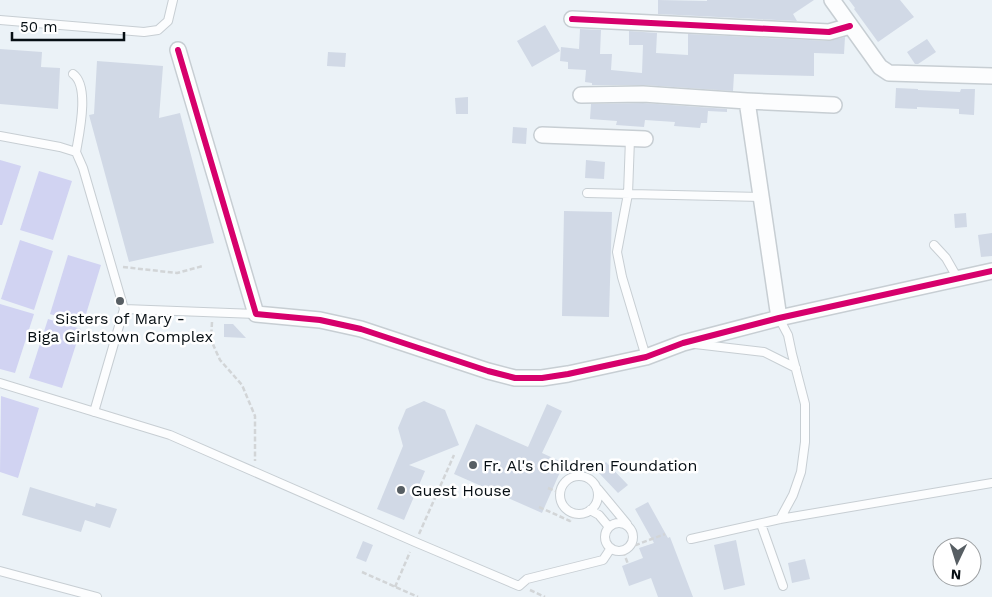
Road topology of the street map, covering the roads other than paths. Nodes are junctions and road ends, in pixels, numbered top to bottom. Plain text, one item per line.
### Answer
1 (173, 0) edge
2 (832, 0) edge
3 (572, 19) dead end
4 (0, 20) edge
5 (850, 26) junction
6 (178, 50) dead end
7 (73, 74) dead end
8 (992, 76) edge
9 (581, 95) dead end
10 (747, 101) junction
11 (834, 105) dead end
12 (542, 135) dead end
13 (0, 136) edge
14 (638, 139) joint
15 (76, 152) junction
16 (587, 193) dead end
17 (628, 194) junction
18 (761, 197) junction
19 (934, 245) dead end
20 (992, 271) edge
21 (958, 279) junction
22 (124, 309) junction
23 (256, 314) junction
24 (778, 318) junction
25 (683, 343) junction
26 (646, 357) junction
27 (796, 368) junction
28 (0, 383) edge
29 (94, 412) junction
30 (992, 483) edge
31 (596, 487) junction
32 (590, 510) junction
33 (780, 519) junction
34 (761, 524) junction
35 (628, 526) junction
36 (609, 527) junction
37 (691, 539) dead end
38 (611, 548) junction
39 (0, 571) edge
40 (783, 586) dead end
41 (97, 597) edge

1 - 4 lane
2 - 5 street
3 - 5 street
5 - 8 street
6 - 23 street
7 - 15 lane
9 - 10 street
10 - 11 street
10 - 18 street
12 - 14 street
13 - 15 lane
14 - 17 lane
15 - 22 lane
16 - 17 lane
17 - 18 lane
17 - 26 lane
18 - 24 street
19 - 21 lane
20 - 21 street
21 - 24 street
22 - 23 lane
22 - 29 lane
23 - 26 street
24 - 25 street
24 - 27 lane
25 - 26 street
25 - 27 lane
27 - 33 lane
28 - 29 lane
29 - 38 lane
30 - 33 lane
31 - 32 lane
31 - 32 lane
31 - 35 lane
32 - 36 lane
33 - 34 lane
34 - 37 lane
34 - 40 lane
35 - 36 lane
35 - 38 lane
36 - 38 lane
39 - 41 lane

